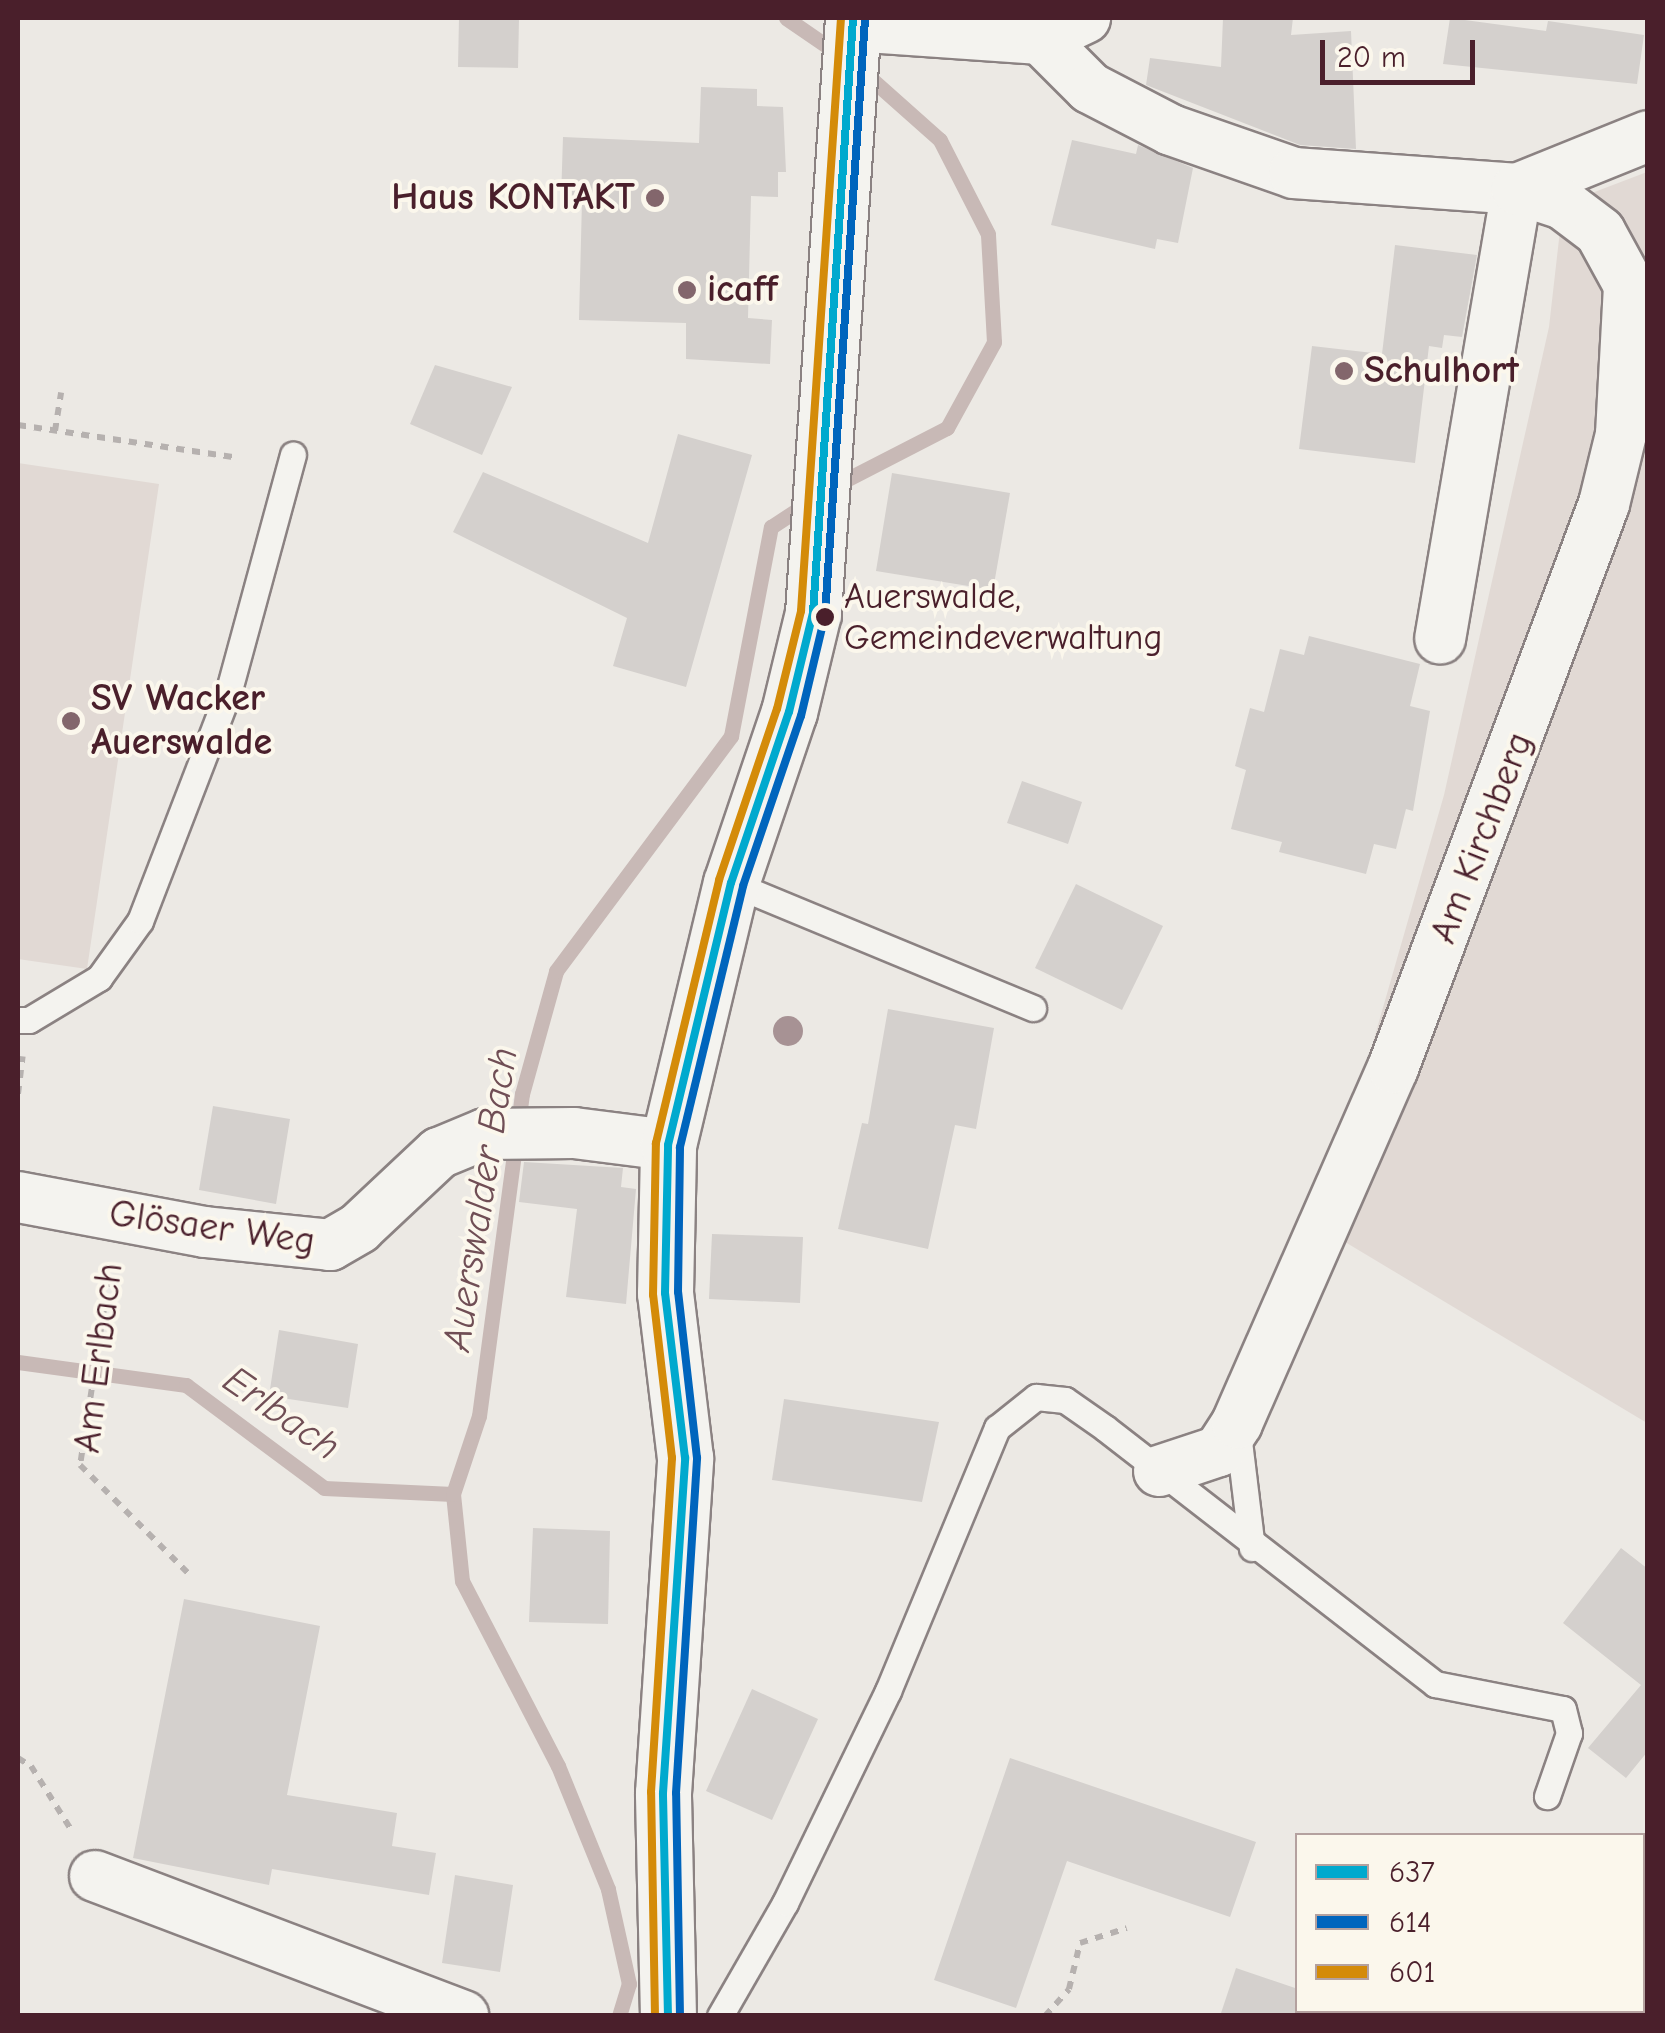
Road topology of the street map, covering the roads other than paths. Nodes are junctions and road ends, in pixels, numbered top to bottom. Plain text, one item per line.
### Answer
1 (853, 24) edge
2 (1063, 28) edge
3 (1648, 136) edge
4 (1517, 188) junction
5 (294, 455) dead end
6 (1440, 638) dead end
7 (731, 884) junction
8 (1033, 1008) dead end
9 (18, 1020) edge
10 (668, 1146) junction
11 (18, 1197) edge
12 (1237, 1423) junction
13 (1159, 1470) junction
14 (1252, 1548) junction
15 (1547, 1796) dead end
16 (96, 1876) road end
17 (463, 2016) edge
18 (668, 2016) edge
19 (720, 2016) edge

1 - 2 street, Am Kirchberg
1 - 7 main road
2 - 4 street, Am Kirchberg
3 - 4 street, Am Kirchberg
4 - 6 street
4 - 12 street, Am Kirchberg
5 - 9 lane
7 - 8 lane
7 - 10 main road
10 - 11 street, Glösaer Weg
10 - 18 main road
12 - 13 street, Am Kirchberg
12 - 14 lane
13 - 14 lane
13 - 19 lane
14 - 15 lane
16 - 17 street

